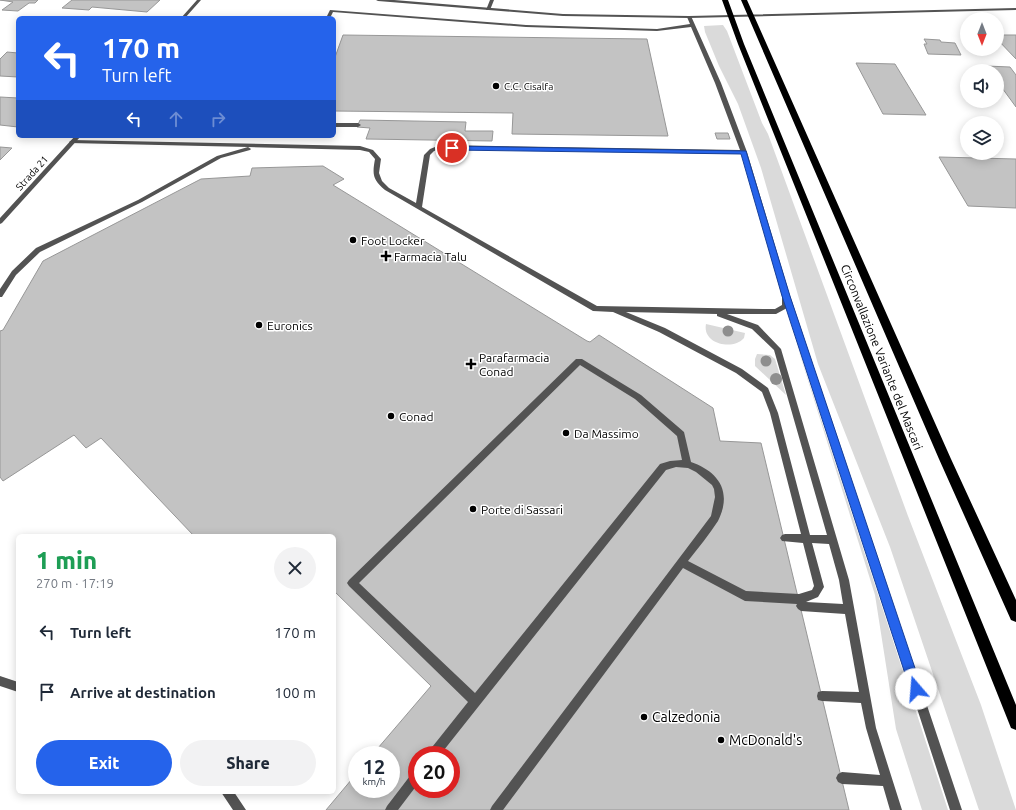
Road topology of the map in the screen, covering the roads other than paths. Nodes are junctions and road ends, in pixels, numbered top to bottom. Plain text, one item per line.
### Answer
1 (199, 0) edge
2 (378, 0) edge
3 (492, 0) edge
4 (725, 0) edge
5 (744, 0) edge
6 (488, 9) junction
7 (1016, 9) edge
8 (185, 16) edge
9 (329, 16) edge
10 (689, 16) junction
11 (692, 25) junction
12 (336, 125) edge
13 (358, 126) dead end
14 (76, 138) edge
15 (72, 142) junction
16 (266, 146) junction
17 (744, 152) junction
18 (419, 207) junction
19 (0, 222) edge
20 (0, 295) edge
21 (786, 296) junction
22 (609, 309) junction
23 (714, 311) junction
24 (687, 464) junction
25 (785, 538) dead end
26 (833, 540) junction
27 (681, 562) junction
28 (800, 603) junction
29 (850, 608) junction
30 (1016, 615) edge
31 (0, 681) edge
32 (16, 686) edge
33 (822, 696) dead end
34 (866, 698) junction
35 (475, 701) junction
36 (1016, 723) edge
37 (440, 746) edge
38 (842, 778) dead end
39 (887, 781) junction
40 (408, 788) edge
41 (228, 794) edge
42 (240, 810) edge
43 (391, 810) edge
44 (496, 810) edge
45 (896, 810) edge
46 (956, 810) edge

1 - 8 street
2 - 6 street
3 - 6 street
4 - 36 highway, Circonvallazione Variante del Mascari
5 - 30 highway, Circonvallazione Variante del Mascari
6 - 10 street
7 - 10 street
9 - 11 street
10 - 11 street
11 - 17 street
12 - 13 street
14 - 15 street, Strada 21
15 - 16 street
15 - 19 street, Strada 21
16 - 18 street
16 - 20 street
17 - 18 street
17 - 21 street
18 - 22 street
21 - 23 street
21 - 46 street
22 - 23 street
22 - 28 street
23 - 26 street
24 - 27 street
24 - 35 street
24 - 35 street
25 - 26 street
26 - 29 street
27 - 28 street
27 - 44 street
28 - 29 street
29 - 34 street
31 - 32 street
33 - 34 street
34 - 39 street
35 - 37 street
38 - 39 street
39 - 45 street
40 - 43 street
41 - 42 street

